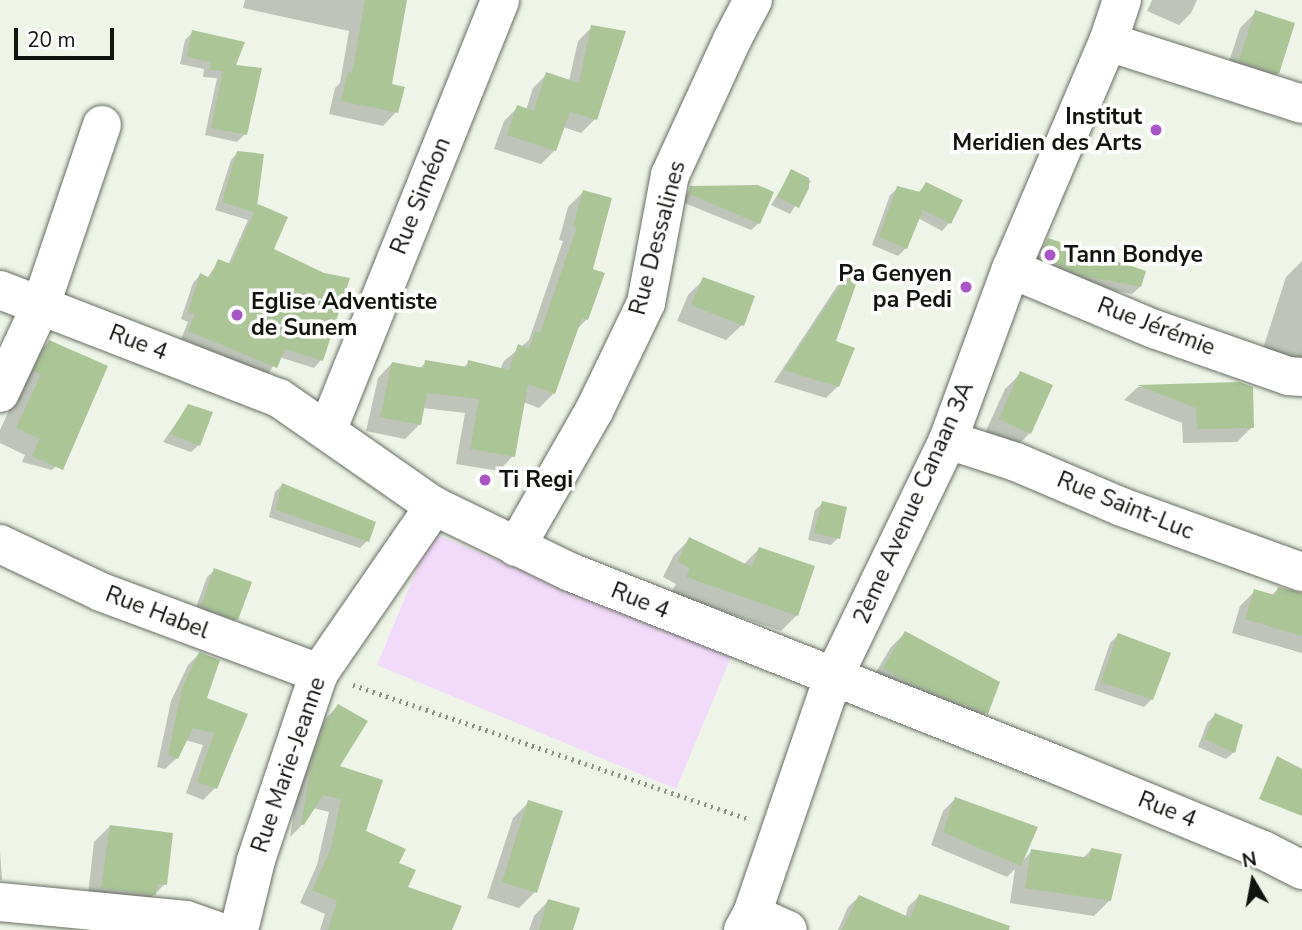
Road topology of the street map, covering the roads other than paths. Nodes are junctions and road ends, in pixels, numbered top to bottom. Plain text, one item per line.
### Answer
1 (500, 0) edge
2 (753, 0) edge
3 (1122, 0) edge
4 (1108, 42) junction
5 (1302, 104) edge
6 (102, 125) dead end
7 (1012, 269) junction
8 (0, 290) edge
9 (41, 305) junction
10 (1302, 377) edge
11 (0, 393) edge
12 (327, 431) junction
13 (948, 440) junction
14 (434, 506) junction
15 (0, 544) edge
16 (516, 547) junction
17 (1302, 572) edge
18 (319, 673) junction
19 (833, 678) junction
20 (1302, 870) edge
21 (0, 902) edge
22 (748, 922) edge
23 (215, 930) edge
24 (239, 930) edge
25 (788, 930) edge

1 - 12 street, Rue Siméon
2 - 16 street, Rue Dessalines
3 - 4 street, 2ème Avenue Canaan 3A
4 - 5 street
4 - 7 street, 2ème Avenue Canaan 3A
6 - 9 street
7 - 10 street, Rue Jérémie
7 - 13 street, 2ème Avenue Canaan 3A
8 - 9 street, Rue 4
9 - 11 street
9 - 12 street, Rue 4
12 - 14 street, Rue 4
13 - 17 street, Rue Saint-Luc
13 - 19 street, 2ème Avenue Canaan 3A
14 - 16 street, Rue 4
14 - 18 street, Rue Marie-Jeanne
15 - 18 street, Rue Habel
16 - 19 street, Rue 4
18 - 24 street, Rue Marie-Jeanne
19 - 20 street, Rue 4
19 - 22 street, 2ème Avenue Canaan 3A
21 - 23 street
22 - 25 street

